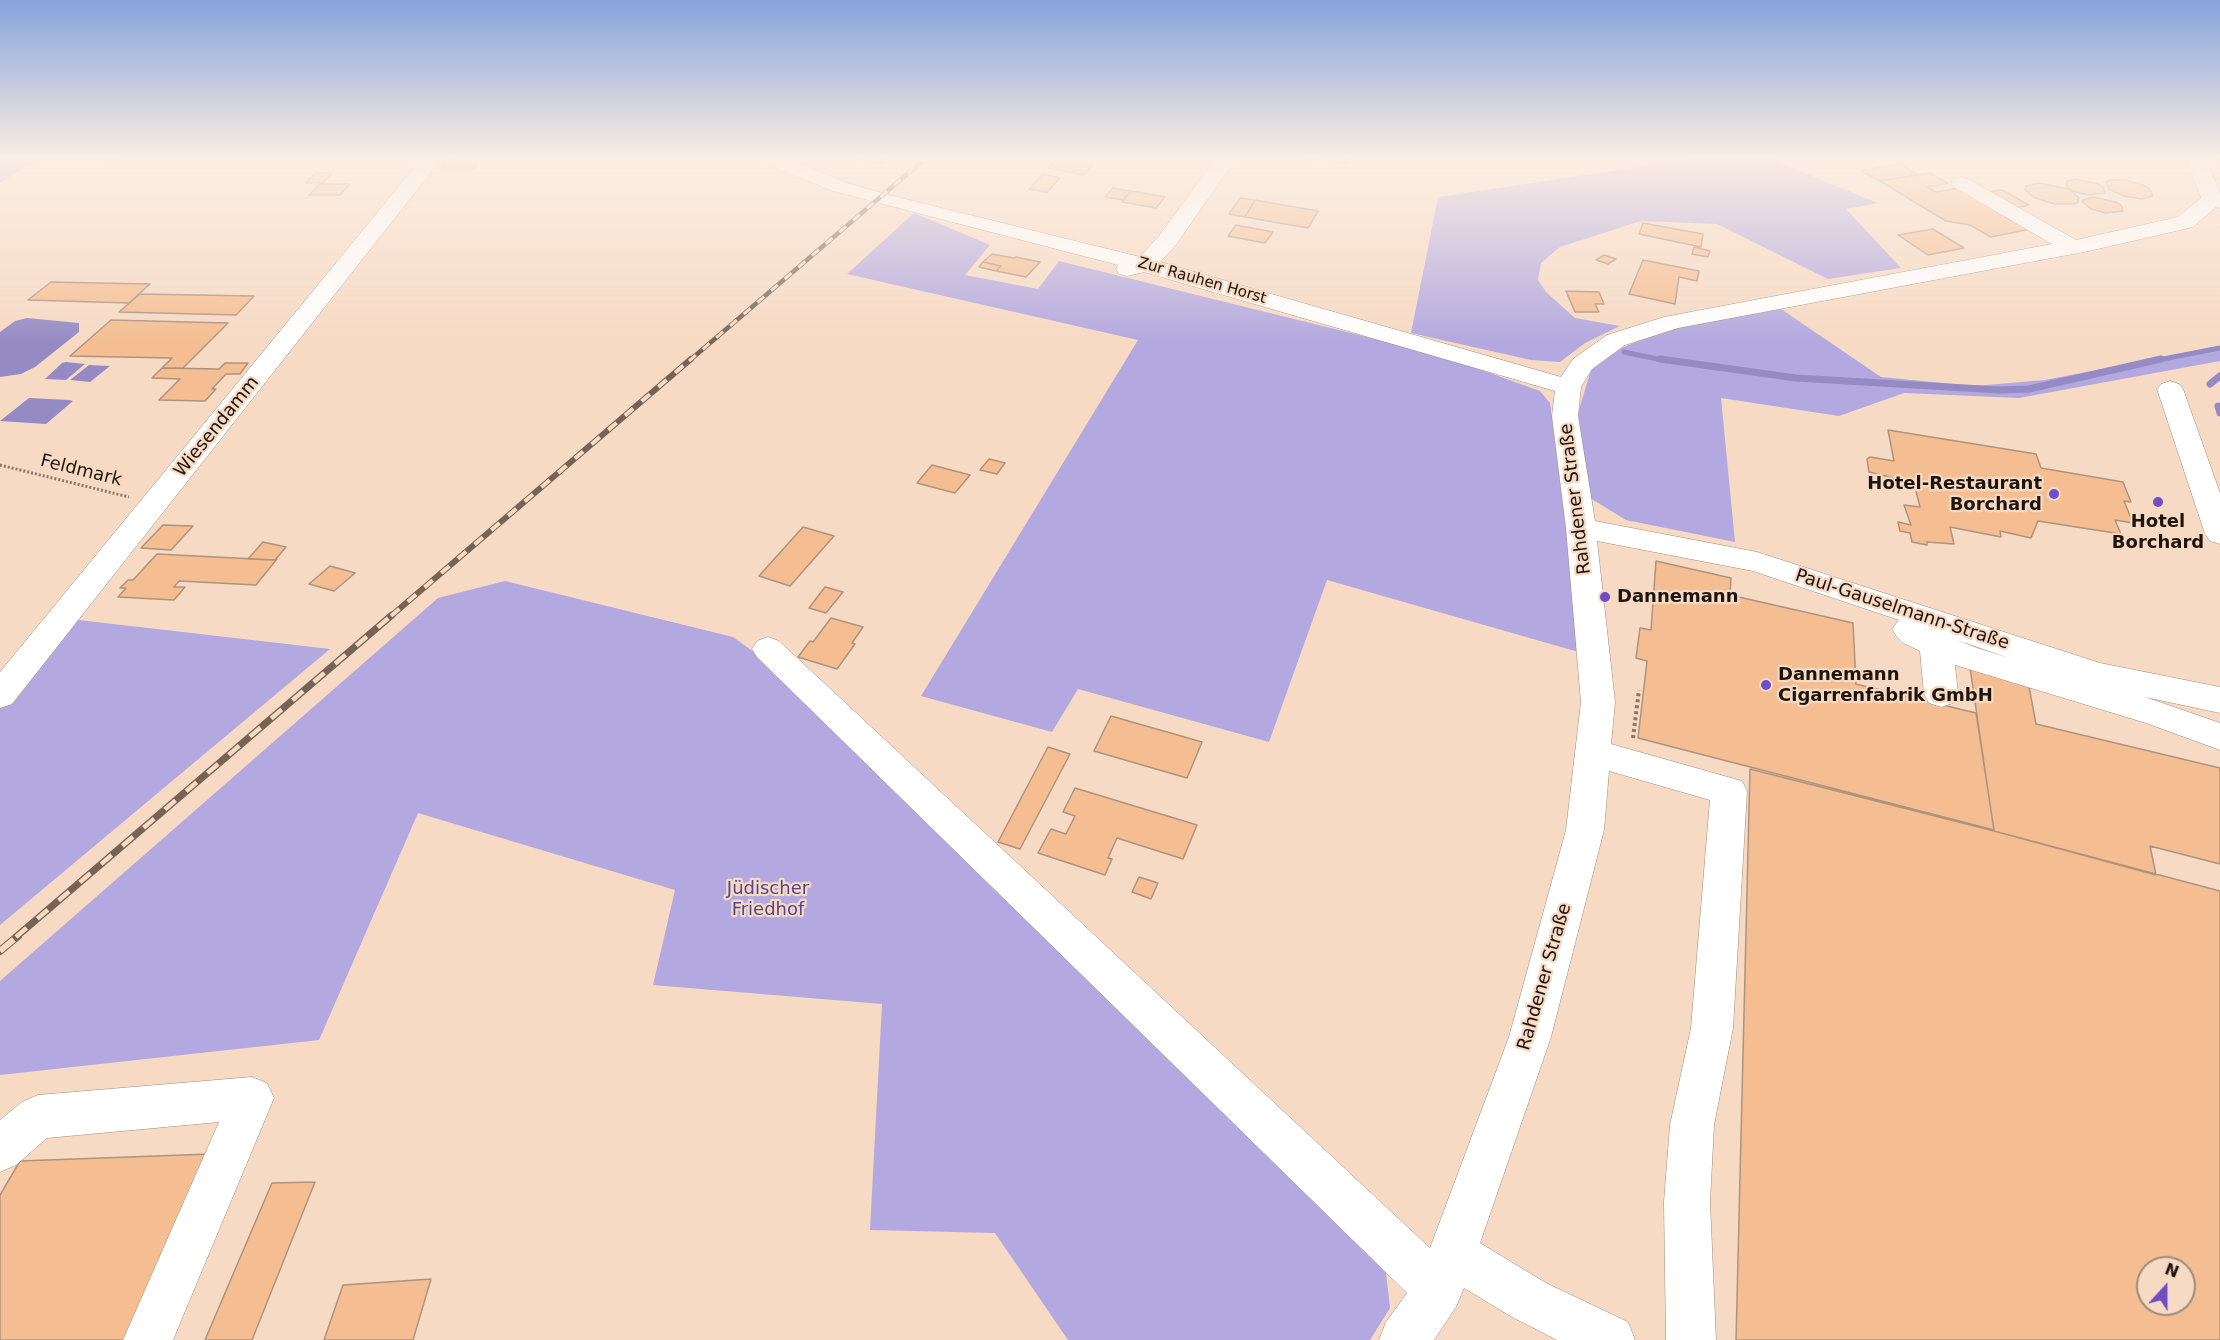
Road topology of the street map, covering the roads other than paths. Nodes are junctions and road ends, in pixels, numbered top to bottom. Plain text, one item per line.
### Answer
1 (383, 220) edge
2 (964, 220) edge
3 (1182, 220) edge
4 (2026, 220) edge
5 (2189, 220) edge
6 (1003, 244) dead end
7 (2072, 247) junction
8 (1145, 265) junction
9 (1568, 387) junction
10 (2170, 389) dead end
11 (1581, 528) junction
12 (2220, 534) edge
13 (1873, 600) junction
14 (1936, 644) junction
15 (768, 649) dead end
16 (1941, 694) dead end
17 (0, 695) edge
18 (2220, 700) edge
19 (2220, 737) edge
20 (1593, 753) junction
21 (0, 1149) edge
22 (1446, 1272) junction
23 (148, 1340) edge
24 (1404, 1340) edge
25 (1610, 1340) edge
26 (1691, 1340) edge

1 - 17 street, Wiesendamm
2 - 8 street, Zur Rauhen Horst
3 - 8 street
4 - 7 street
5 - 7 street, Rahdener Straße
6 - 8 street
7 - 9 street, Rahdener Straße
8 - 9 street, Zur Rauhen Horst
9 - 11 street, Rahdener Straße
10 - 12 street
11 - 13 street, Paul-Gauselmann-Straße
11 - 20 street, Rahdener Straße
13 - 14 street
13 - 18 street, Paul-Gauselmann-Straße
14 - 16 street
14 - 19 street
15 - 22 street
20 - 22 street, Rahdener Straße
20 - 26 street
21 - 23 street
22 - 24 street, Rahdener Straße
22 - 25 street

